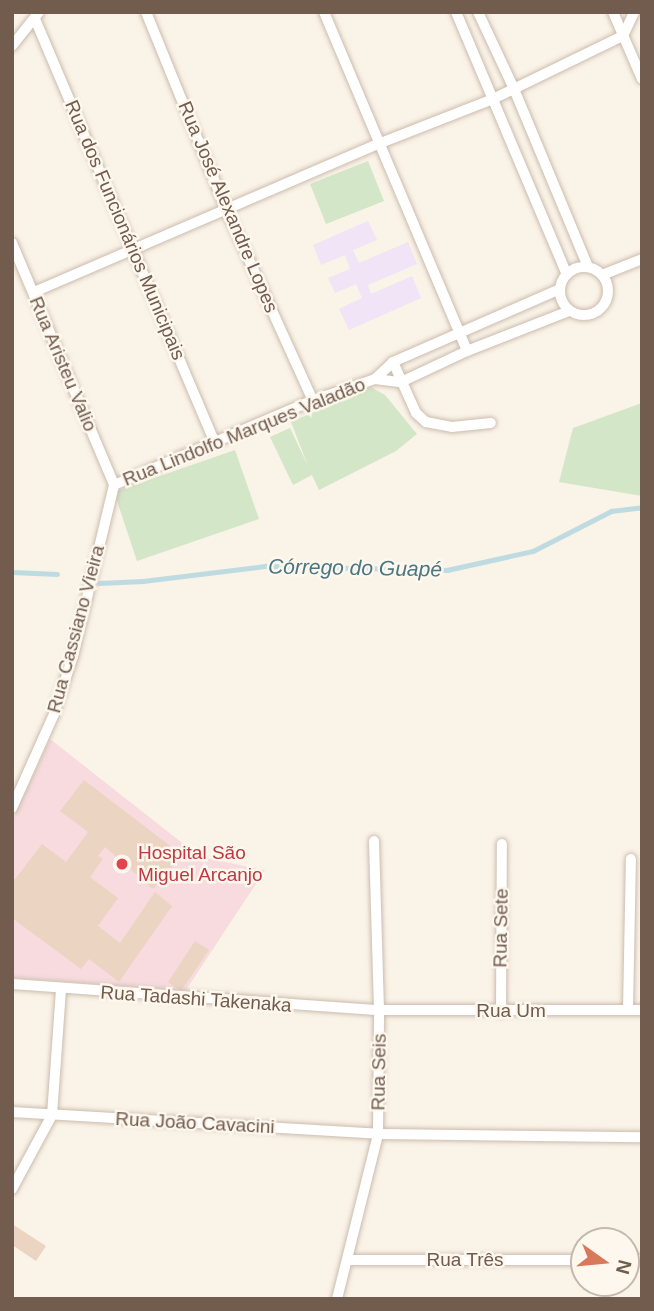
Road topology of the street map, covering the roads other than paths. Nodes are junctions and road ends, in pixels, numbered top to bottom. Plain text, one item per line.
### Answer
1 (146, 12) edge
2 (324, 12) edge
3 (456, 12) edge
4 (478, 12) edge
5 (613, 12) edge
6 (634, 12) edge
7 (37, 15) edge
8 (623, 36) junction
9 (12, 46) edge
10 (642, 79) edge
11 (514, 89) junction
12 (493, 99) junction
13 (378, 144) junction
14 (226, 209) junction
15 (12, 243) edge
16 (134, 248) junction
17 (642, 259) edge
18 (589, 267) junction
19 (567, 275) junction
20 (602, 275) junction
21 (560, 289) junction
22 (34, 292) junction
23 (569, 311) junction
24 (458, 333) junction
25 (467, 351) junction
26 (393, 362) junction
27 (376, 379) junction
28 (401, 382) junction
29 (313, 401) junction
30 (491, 423) dead end
31 (214, 441) junction
32 (114, 485) junction
33 (12, 808) edge
34 (374, 841) dead end
35 (502, 844) dead end
36 (631, 859) dead end
37 (12, 984) edge
38 (61, 990) junction
39 (379, 1010) junction
40 (628, 1010) junction
41 (642, 1010) edge
42 (501, 1012) junction
43 (12, 1112) edge
44 (52, 1115) junction
45 (378, 1134) junction
46 (642, 1137) edge
47 (12, 1189) edge
48 (347, 1260) junction
49 (570, 1260) edge
50 (337, 1299) edge

1 - 14 street, Rua José Alexandre Lopes
2 - 13 street
3 - 12 street
4 - 11 street
5 - 8 street
6 - 8 street
7 - 9 street
7 - 16 street, Rua dos Funcionários Municipais
8 - 10 street
8 - 11 street
11 - 12 street
11 - 18 street
12 - 13 street
12 - 19 street
13 - 14 street
13 - 24 street
14 - 16 street
14 - 29 street, Rua José Alexandre Lopes
15 - 22 street, Rua Aristeu Valio
16 - 22 street
16 - 31 street, Rua dos Funcionários Municipais
17 - 20 street
18 - 19 street
18 - 20 street
19 - 21 street
20 - 23 street
21 - 23 street
21 - 24 street
22 - 32 street, Rua Aristeu Valio
23 - 25 street
24 - 25 street
24 - 26 street
25 - 28 street
26 - 27 street, Rua Lindolfo Marques Valadão
26 - 28 street
27 - 28 street, Rua Lindolfo Marques Valadão
27 - 29 street, Rua Lindolfo Marques Valadão
28 - 30 street
29 - 31 street, Rua Lindolfo Marques Valadão
31 - 32 street, Rua Lindolfo Marques Valadão
32 - 33 street, Rua Cassiano Vieira
34 - 39 street, Rua Seis
35 - 42 street, Rua Sete
36 - 40 street
37 - 38 street, Rua Tadashi Takenaka
38 - 39 street, Rua Tadashi Takenaka
38 - 44 street
39 - 42 street, Rua Um
39 - 45 street, Rua Seis
40 - 41 street, Rua Um
40 - 42 street, Rua Um
43 - 44 street, Rua João Cavacini
44 - 45 street, Rua João Cavacini
44 - 47 street
45 - 46 street, Rua João Cavacini
45 - 48 street, Rua Seis
48 - 49 street, Rua Três
48 - 50 street, Rua Seis

